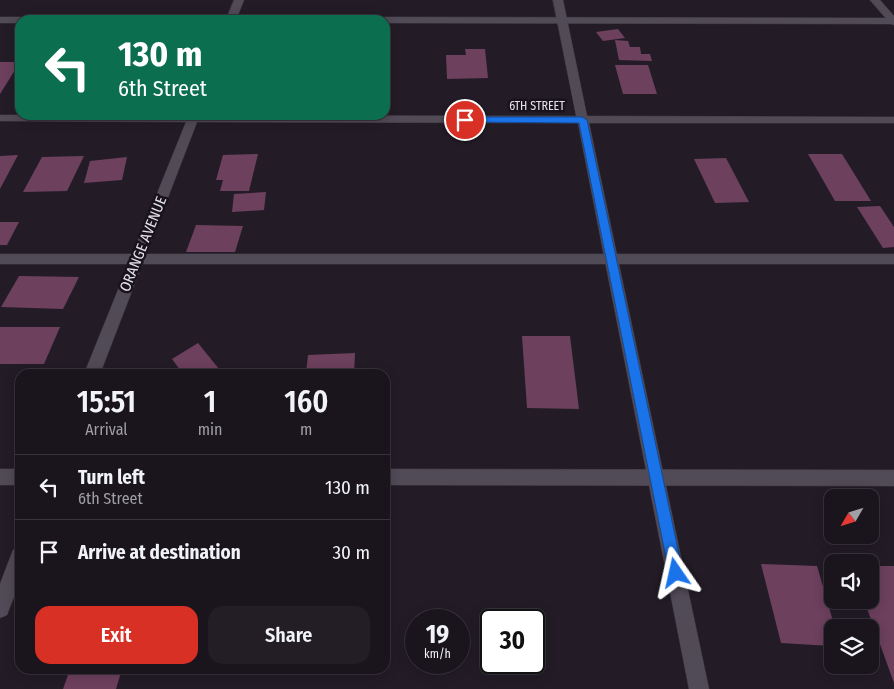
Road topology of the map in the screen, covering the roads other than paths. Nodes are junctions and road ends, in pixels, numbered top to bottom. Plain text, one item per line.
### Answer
1 (239, 0) edge
2 (558, 0) edge
3 (875, 0) edge
4 (233, 15) edge
5 (0, 20) edge
6 (15, 20) edge
7 (390, 20) edge
8 (562, 21) junction
9 (894, 21) edge
10 (0, 118) edge
11 (15, 118) edge
12 (390, 119) edge
13 (192, 120) edge
14 (582, 120) junction
15 (894, 120) edge
16 (0, 259) edge
17 (894, 259) edge
18 (136, 260) junction
19 (612, 260) junction
20 (94, 369) edge
21 (0, 477) edge
22 (15, 477) edge
23 (390, 477) edge
24 (657, 477) junction
25 (894, 478) edge
26 (15, 570) edge
27 (0, 608) edge
28 (699, 689) edge

1 - 4 street
2 - 8 street
3 - 9 street
5 - 6 street
7 - 8 street
8 - 9 street
8 - 14 street
10 - 11 street, 6TH STREET
12 - 14 street, 6TH STREET
13 - 18 street, ORANGE AVENUE
14 - 15 street, 6TH STREET
14 - 19 street
16 - 18 street
17 - 19 street
18 - 19 street
18 - 20 street, ORANGE AVENUE
19 - 24 street
21 - 22 street
23 - 24 street
24 - 25 street
24 - 28 street
26 - 27 street

